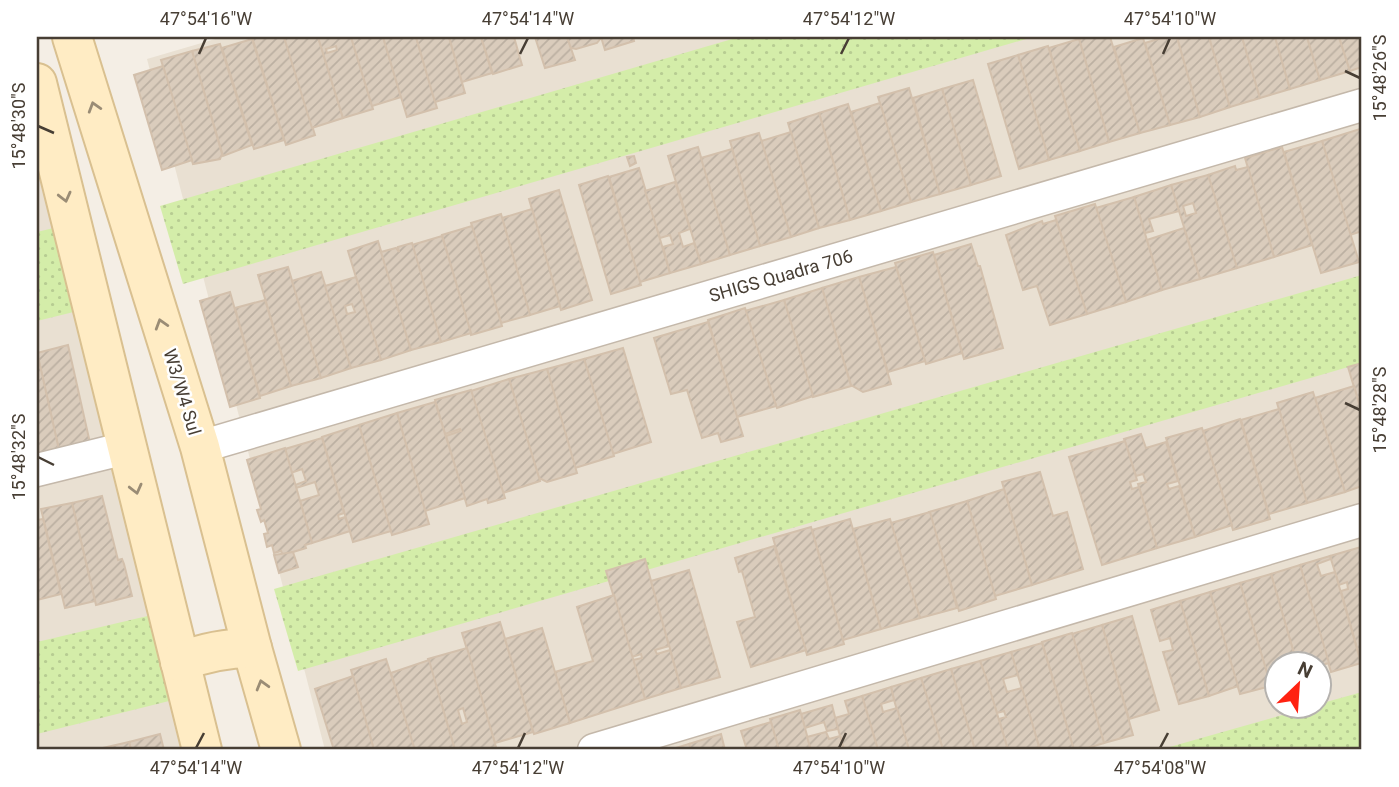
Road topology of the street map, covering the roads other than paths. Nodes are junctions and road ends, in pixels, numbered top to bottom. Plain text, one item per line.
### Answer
1 (72, 37) edge
2 (37, 83) edge
3 (1362, 105) edge
4 (200, 447) junction
5 (126, 448) junction
6 (37, 470) edge
7 (1362, 520) edge
8 (252, 648) junction
9 (180, 662) junction
10 (202, 750) edge
11 (281, 750) edge
12 (594, 750) edge

4 -> 1 main road, W3/W4 Sul
2 -> 5 main road
3 - 4 street, SHIGS Quadra 706
4 - 8 main road, W3/W4 Sul
5 - 6 street
5 -> 9 main road
7 - 12 street
8 - 9 main road
11 -> 8 main road, W3/W4 Sul
9 - 10 main road

